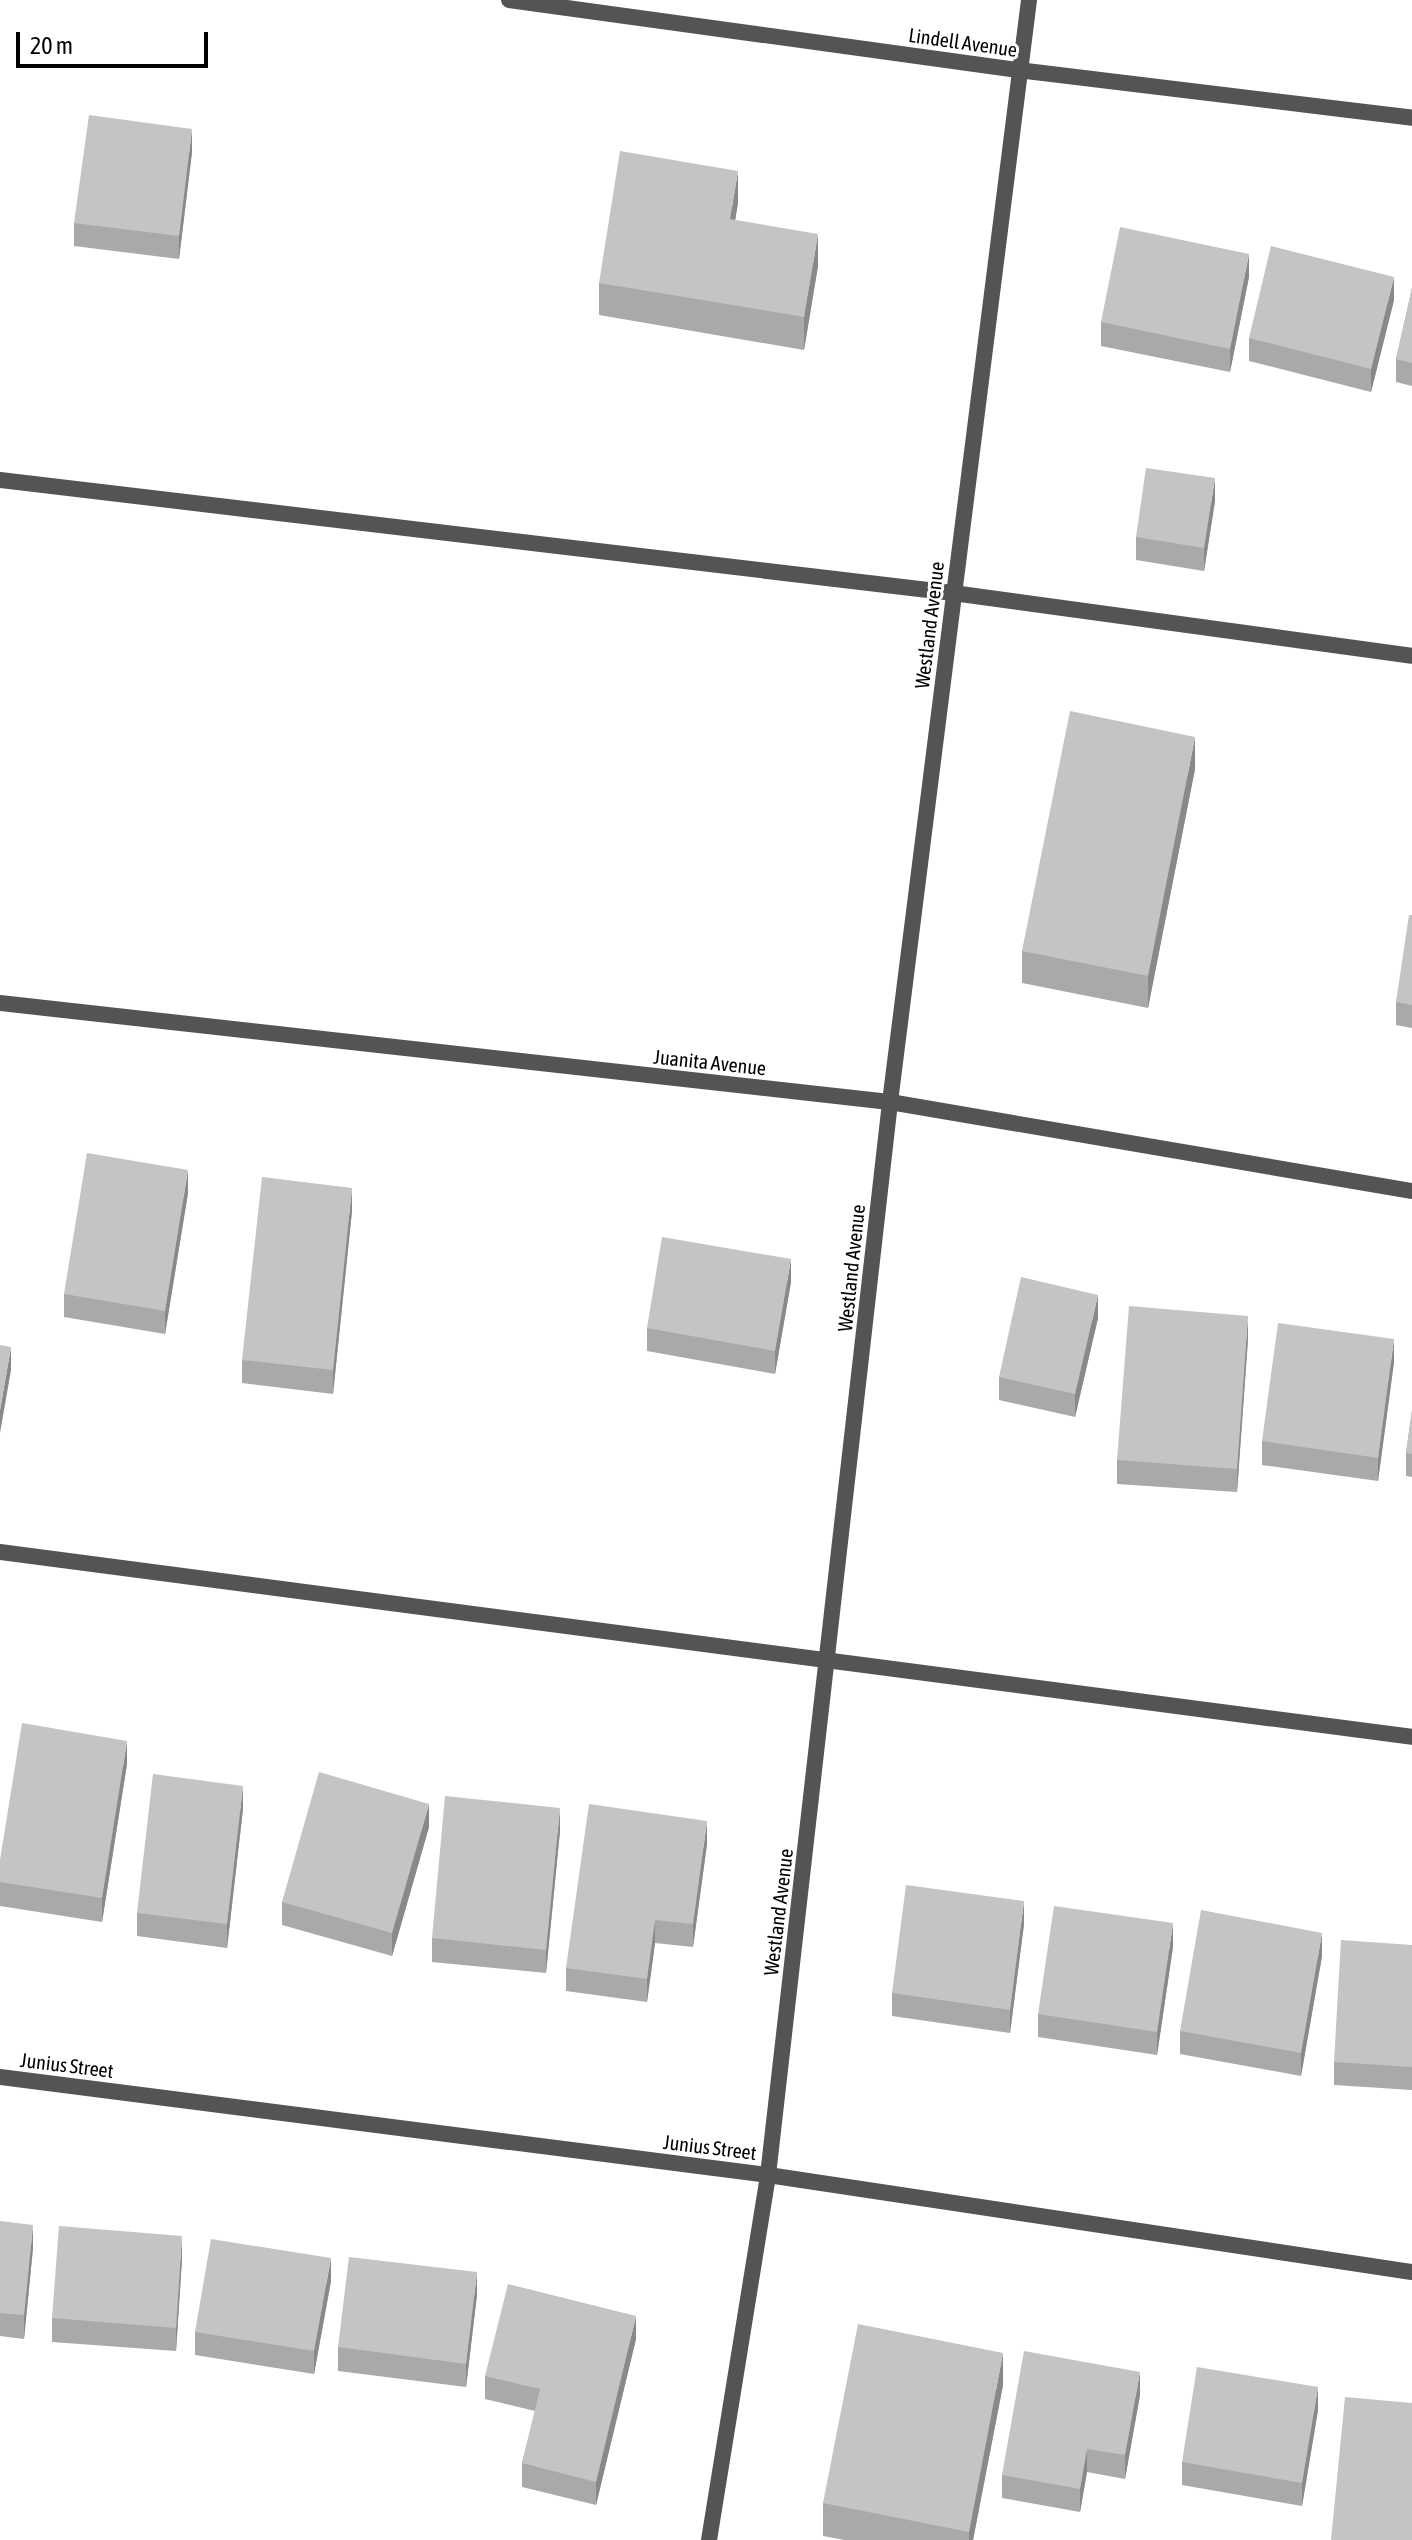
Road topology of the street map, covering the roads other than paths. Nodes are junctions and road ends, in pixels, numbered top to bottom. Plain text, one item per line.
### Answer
1 (509, 0) edge
2 (1029, 0) edge
3 (1018, 70) junction
4 (1412, 118) edge
5 (0, 480) edge
6 (953, 593) junction
7 (1412, 656) edge
8 (0, 1003) edge
9 (890, 1102) junction
10 (1412, 1191) edge
11 (0, 1552) edge
12 (827, 1663) junction
13 (1412, 1737) edge
14 (0, 2077) edge
15 (768, 2175) junction
16 (1412, 2272) edge
17 (709, 2540) edge

1 - 3 street, Lindell Avenue
2 - 3 street, Westland Avenue
3 - 4 street, Lindell Avenue
3 - 6 street, Westland Avenue
5 - 6 street
6 - 7 street
6 - 9 street, Westland Avenue
8 - 9 street, Juanita Avenue
9 - 10 street, Juanita Avenue
9 - 12 street, Westland Avenue
11 - 12 street
12 - 13 street
12 - 15 street, Westland Avenue
14 - 15 street, Junius Street
15 - 16 street, Junius Street
15 - 17 street, Westland Avenue

